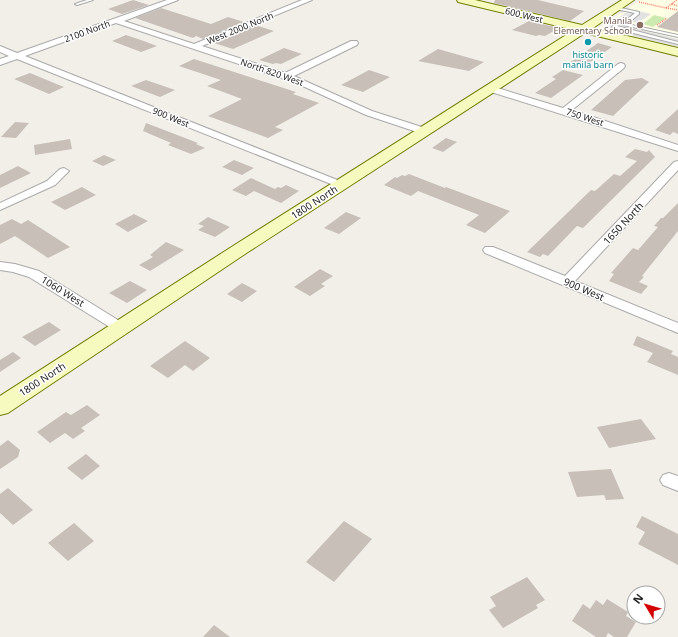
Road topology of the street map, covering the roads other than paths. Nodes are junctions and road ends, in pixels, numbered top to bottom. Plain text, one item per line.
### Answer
1 (91, 0) edge
2 (174, 0) edge
3 (308, 0) edge
4 (462, 0) edge
5 (77, 4) dead end
6 (625, 8) edge
7 (117, 21) junction
8 (624, 24) junction
9 (584, 30) junction
10 (678, 36) edge
11 (354, 43) dead end
12 (678, 43) edge
13 (195, 46) junction
14 (0, 49) edge
15 (678, 52) edge
16 (18, 56) junction
17 (0, 62) edge
18 (621, 66) dead end
19 (284, 77) junction
20 (491, 89) junction
21 (565, 111) junction
22 (424, 132) junction
23 (678, 148) edge
24 (678, 164) edge
25 (64, 171) dead end
26 (341, 185) junction
27 (0, 207) edge
28 (489, 250) dead end
29 (0, 266) edge
30 (567, 282) junction
31 (121, 328) junction
32 (678, 328) edge
33 (0, 407) edge

1 - 5 lane
2 - 7 street, 2100 North
3 - 13 street, West 2000 North
4 - 9 street, 600 West
6 - 8 lane
6 - 8 lane
6 - 9 street, 1800 North
6 - 12 lane
7 - 13 street, North 820 West
7 - 16 street, 2100 North
8 - 10 lane
9 - 15 street, 600 West
9 - 20 street, 1800 North
11 - 19 street
13 - 19 street, North 820 West
14 - 16 street, 900 West
16 - 17 street, 2100 North
16 - 26 street, 900 West
18 - 21 street
19 - 22 street, North 820 West
20 - 21 street, 750 West
20 - 22 street, 1800 North
21 - 23 street, 750 West
22 - 26 street, 1800 North
24 - 30 street, 1650 North
25 - 27 street
26 - 31 street, 1800 North
28 - 30 street, 900 West
29 - 31 street, 1060 West
30 - 32 street, 900 West
31 - 33 street, 1800 North

